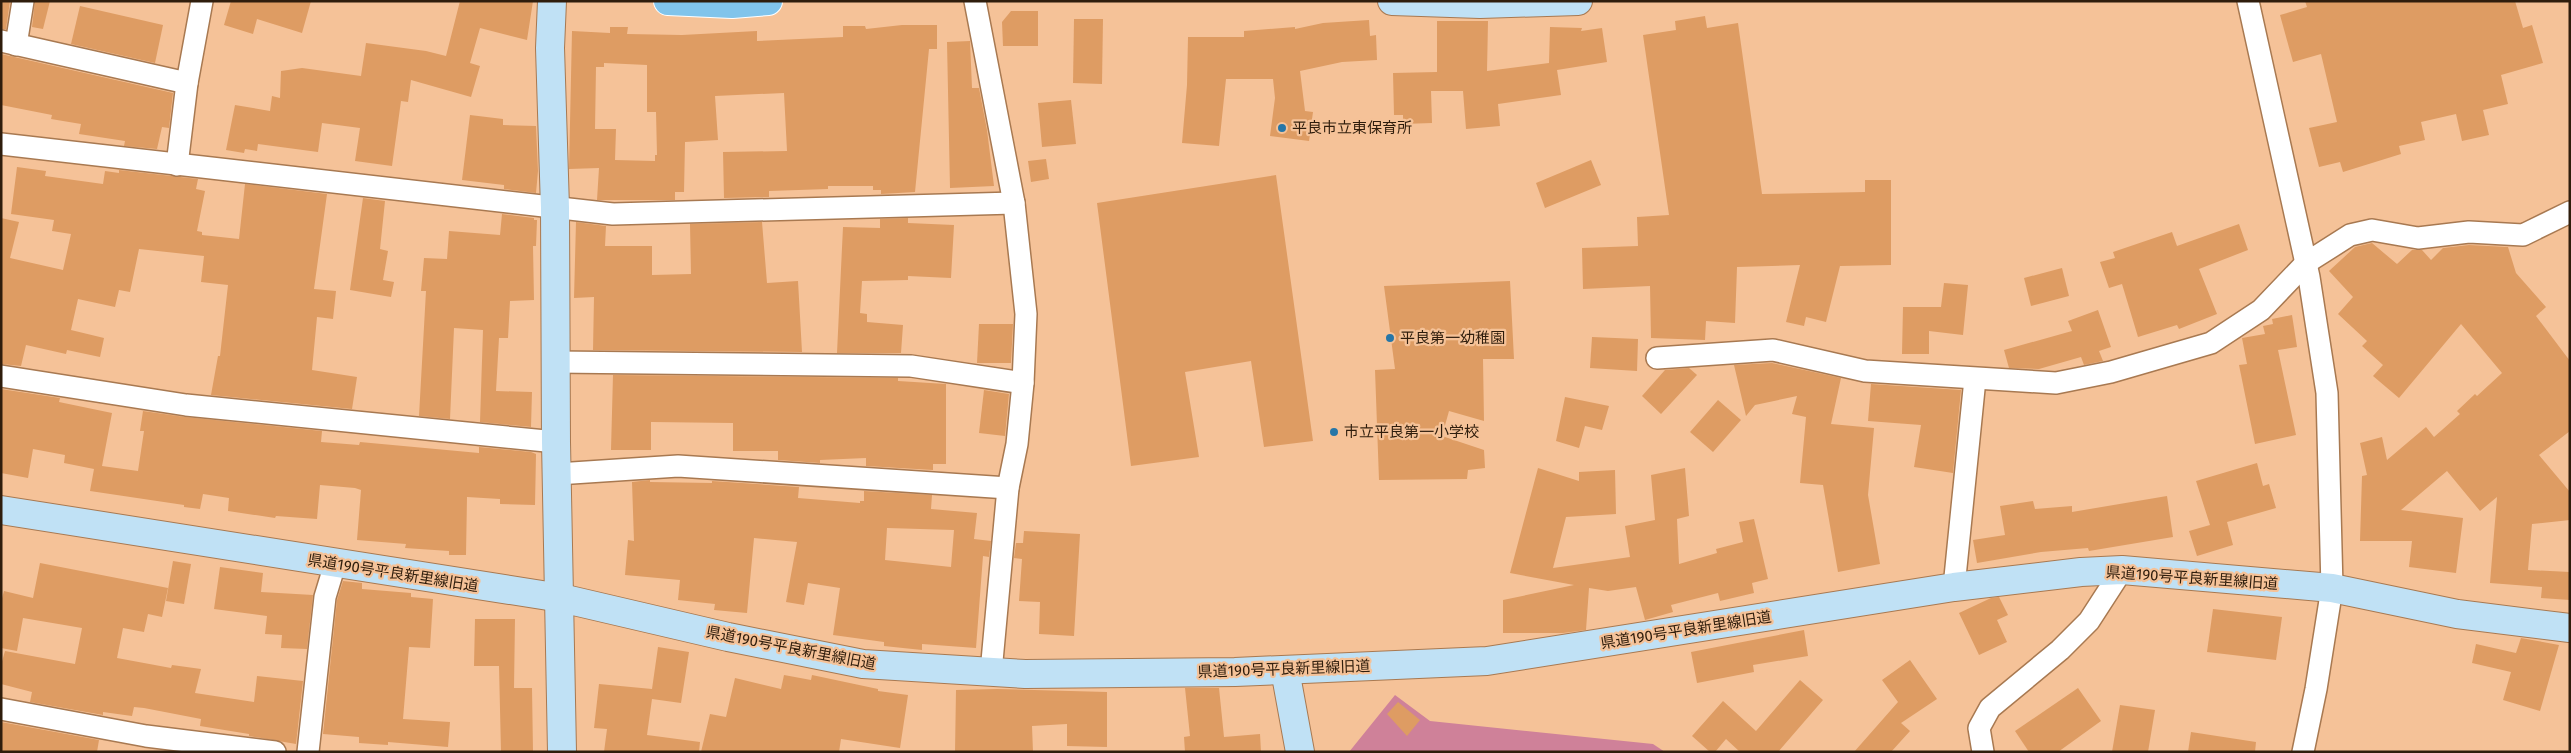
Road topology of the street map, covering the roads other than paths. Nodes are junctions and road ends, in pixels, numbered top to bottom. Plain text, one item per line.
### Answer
1 (23, 1) edge
2 (202, 1) edge
3 (552, 1) edge
4 (668, 1) edge
5 (768, 1) edge
6 (975, 1) edge
7 (1392, 1) edge
8 (1578, 1) edge
9 (2248, 1) edge
10 (9, 43) edge
11 (187, 83) junction
12 (1, 144) edge
13 (177, 165) junction
14 (1014, 203) junction
15 (555, 208) junction
16 (2570, 212) edge
17 (2306, 263) junction
18 (1657, 358) dead end
19 (555, 362) junction
20 (1, 376) edge
21 (1975, 379) junction
22 (1023, 383) junction
23 (556, 442) junction
24 (557, 474) junction
25 (1008, 488) junction
26 (1, 510) edge
27 (335, 564) junction
28 (2122, 570) junction
29 (1954, 587) junction
30 (2332, 588) junction
31 (561, 598) junction
32 (2570, 628) edge
33 (1284, 670) junction
34 (991, 672) junction
35 (1, 709) edge
36 (275, 752) edge
37 (308, 752) edge
38 (562, 752) edge
39 (1300, 752) edge
40 (1983, 752) edge
41 (2303, 752) edge

1 - 10 street
2 - 11 street
3 - 15 street
4 - 5 main road
6 - 14 street
7 - 8 street
9 - 17 street
10 - 11 street
11 - 13 street
12 - 13 street
13 - 15 street
14 - 15 street
14 - 22 street
15 - 19 street
16 - 17 street
17 - 21 street
17 - 30 street
18 - 21 street
19 - 22 street
19 - 23 street
20 - 23 street
21 - 29 street
22 - 25 street
23 - 24 street
24 - 25 street
24 - 31 street
25 - 34 street
26 - 27 street, 県道190号平良新里線旧道
27 - 31 street, 県道190号平良新里線旧道
27 - 37 street
28 - 29 street, 県道190号平良新里線旧道
28 - 30 street, 県道190号平良新里線旧道
28 - 40 street
29 - 33 street, 県道190号平良新里線旧道
30 - 32 street, 県道190号平良新里線旧道
30 - 41 street
31 - 34 street, 県道190号平良新里線旧道
31 - 38 street
33 - 34 street, 県道190号平良新里線旧道
33 - 39 street
35 - 36 street

